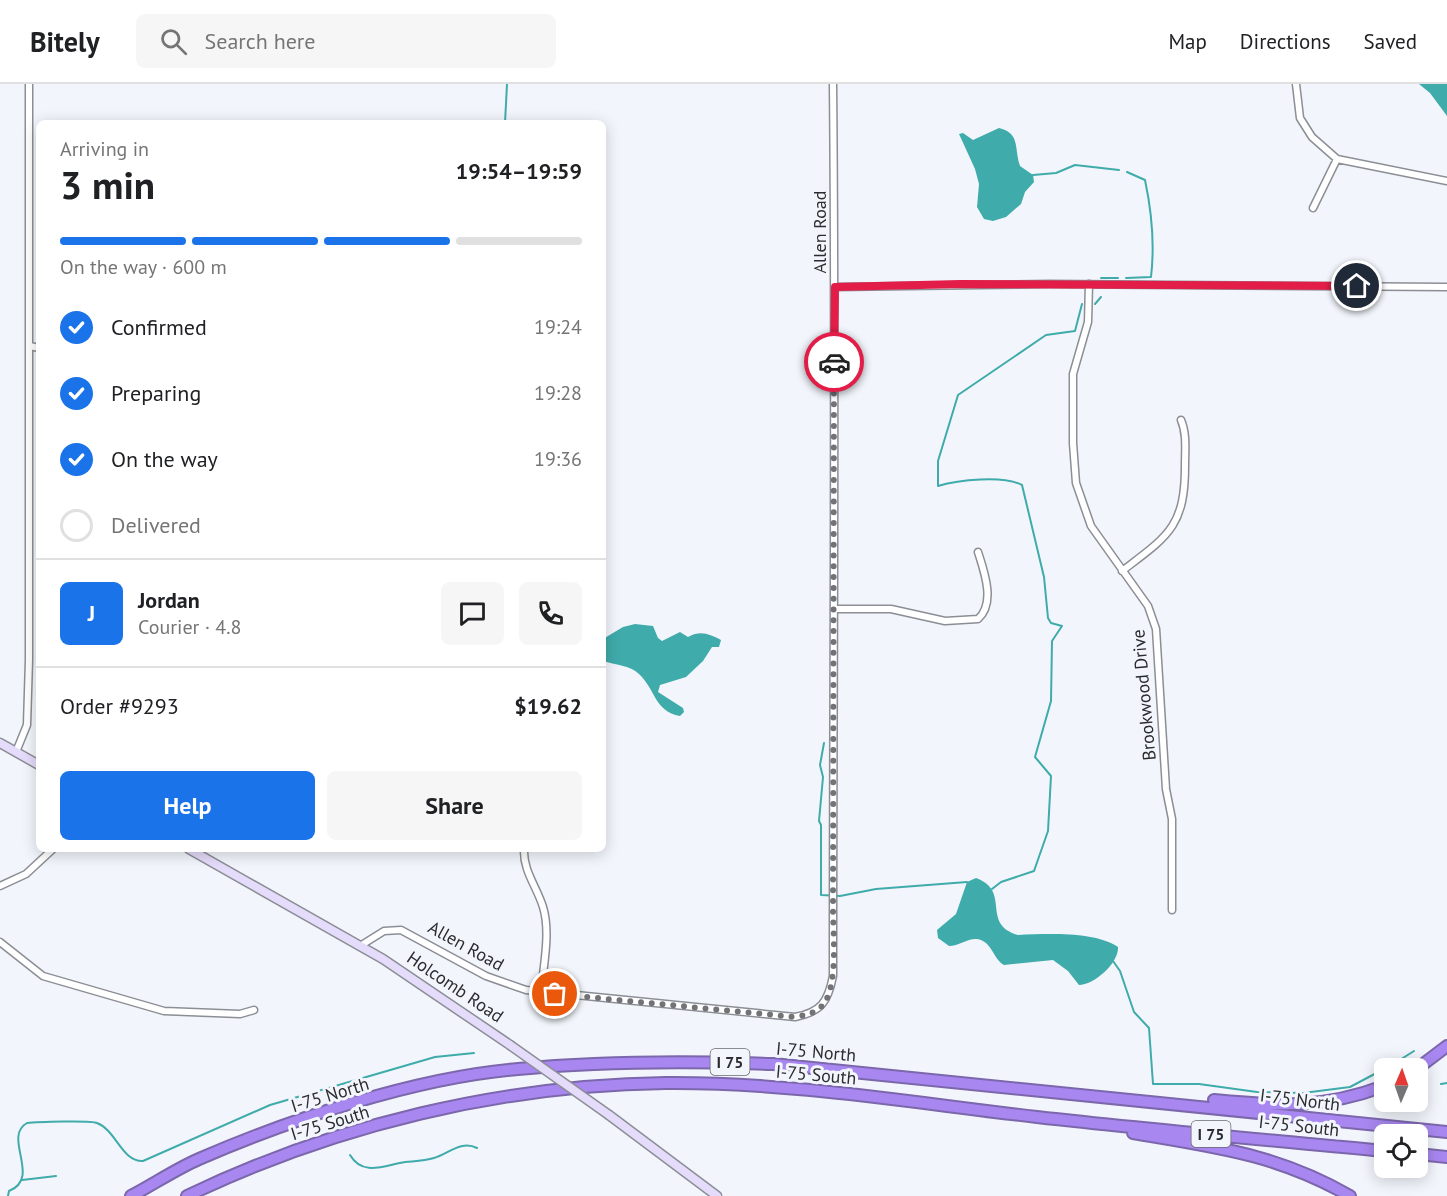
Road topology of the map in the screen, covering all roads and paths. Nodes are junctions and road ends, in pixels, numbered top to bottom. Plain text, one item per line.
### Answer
1 (29, 84) edge
2 (833, 84) edge
3 (1296, 84) edge
4 (1337, 159) junction
5 (1447, 181) edge
6 (1313, 208) dead end
7 (1089, 284) junction
8 (835, 287) junction
9 (1447, 287) edge
10 (30, 346) junction
11 (36, 347) edge
12 (1181, 420) dead end
13 (978, 552) dead end
14 (1122, 571) junction
15 (834, 609) junction
16 (0, 743) edge
17 (16, 752) junction
18 (36, 763) edge
19 (49, 852) edge
20 (194, 852) edge
21 (524, 852) edge
22 (0, 886) edge
23 (1172, 910) dead end
24 (0, 942) edge
25 (360, 946) junction
26 (541, 993) junction
27 (254, 1010) dead end
28 (1447, 1046) edge
29 (1428, 1060) edge
30 (1374, 1089) edge
31 (1157, 1101) junction
32 (1038, 1117) junction
33 (1447, 1132) edge
34 (1374, 1150) edge
35 (1428, 1155) edge
36 (1447, 1157) edge
37 (131, 1196) edge
38 (187, 1196) edge
39 (717, 1196) edge
40 (1350, 1196) edge

1 - 10 street
2 - 8 street, Allen Road
3 - 4 street
4 - 5 street
4 - 6 street
7 - 8 street
7 - 9 street
7 - 14 street, Brookwood Drive
8 - 15 street, Allen Road
10 - 11 street
10 - 17 street
12 - 14 street
13 - 15 street
14 - 23 street, Brookwood Drive
15 - 26 street, Allen Road
16 - 17 street
17 - 18 street
19 - 22 street
20 - 25 street, Holcomb Road
21 - 26 street
24 - 27 street
25 - 26 street, Allen Road
25 - 39 street, Holcomb Road, bridge
28 - 29 highway
30 - 31 highway
31 - 33 highway, I-75 North / I 75
31 - 37 highway, I-75 North / I 75
32 - 34 highway, I-75 South / I 75
32 - 38 highway, I-75 South / I 75
32 - 40 highway
35 - 36 highway

